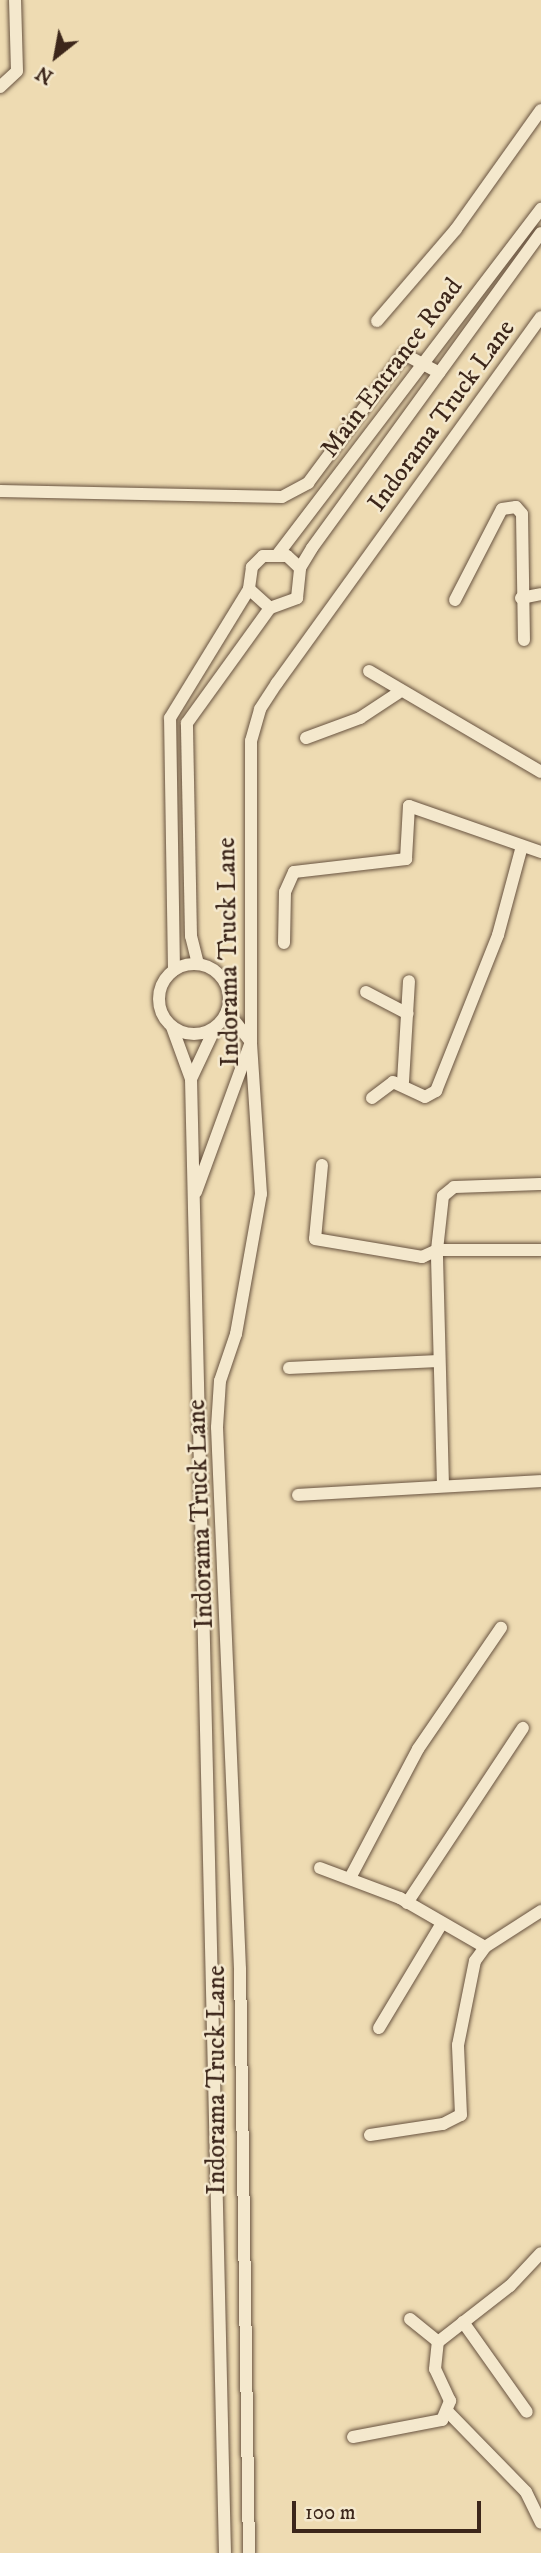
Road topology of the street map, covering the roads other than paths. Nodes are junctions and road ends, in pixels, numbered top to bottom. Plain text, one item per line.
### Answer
1 (15, 0) edge
2 (0, 87) edge
3 (541, 110) edge
4 (541, 209) edge
5 (541, 233) edge
6 (541, 317) edge
7 (377, 321) dead end
8 (424, 360) junction
9 (439, 373) junction
10 (0, 491) edge
11 (278, 554) junction
12 (300, 568) junction
13 (249, 589) junction
14 (541, 594) edge
15 (521, 598) junction
16 (455, 600) dead end
17 (270, 608) junction
18 (524, 640) dead end
19 (369, 671) dead end
20 (398, 693) junction
21 (306, 738) dead end
22 (541, 772) edge
23 (522, 846) junction
24 (541, 852) edge
25 (284, 943) dead end
26 (198, 964) junction
27 (174, 970) junction
28 (409, 981) dead end
29 (366, 992) dead end
30 (227, 1011) junction
31 (408, 1014) junction
32 (172, 1027) junction
33 (215, 1028) junction
34 (251, 1042) junction
35 (191, 1079) junction
36 (403, 1082) junction
37 (372, 1098) dead end
38 (322, 1165) dead end
39 (541, 1184) edge
40 (193, 1200) junction
41 (437, 1250) junction
42 (541, 1250) edge
43 (438, 1361) junction
44 (289, 1368) dead end
45 (198, 1476) junction
46 (541, 1481) edge
47 (221, 1483) junction
48 (443, 1486) junction
49 (298, 1495) dead end
50 (502, 1628) dead end
51 (523, 1728) dead end
52 (320, 1868) dead end
53 (350, 1878) junction
54 (407, 1903) junction
55 (541, 1911) edge
56 (441, 1925) junction
57 (485, 1947) junction
58 (379, 2028) dead end
59 (370, 2135) dead end
60 (541, 2253) edge
61 (410, 2319) dead end
62 (463, 2322) junction
63 (438, 2342) junction
64 (527, 2412) dead end
65 (449, 2413) junction
66 (353, 2437) dead end
67 (541, 2523) edge
68 (225, 2553) edge
69 (249, 2553) edge

1 - 2 street
3 - 7 street
4 - 8 street, Main Entrance Road
5 - 9 street
6 - 34 street, Indorama Truck Lane
8 - 9 street
8 - 10 street
8 - 11 street, Main Entrance Road
9 - 12 street
11 - 12 street
11 - 13 street
12 - 17 street
13 - 17 street
13 - 27 street
14 - 15 street
15 - 16 street
15 - 18 street
17 - 26 street
19 - 20 street
20 - 21 street
20 - 22 street
23 - 24 street
23 - 25 street
23 - 36 street
26 - 27 street
26 - 30 street
27 - 32 street
28 - 31 street
29 - 31 street
30 - 33 street
30 - 34 street
31 - 36 street
32 - 33 street
32 - 35 street
33 - 35 street
34 - 40 street
34 - 47 street, Indorama Truck Lane
35 - 40 street
36 - 37 street
38 - 41 street
39 - 41 street
40 - 45 street
41 - 42 street
41 - 43 street
43 - 44 street
43 - 48 street
45 - 47 street
45 - 68 street
46 - 48 street
47 - 69 street, Indorama Truck Lane
48 - 49 street
50 - 53 street
51 - 54 street
52 - 53 street
53 - 54 street
54 - 56 street
55 - 57 street
56 - 57 street
56 - 58 street
57 - 59 street
60 - 62 street
61 - 63 street
62 - 63 street
62 - 64 street
63 - 65 street
65 - 66 street
65 - 67 street

